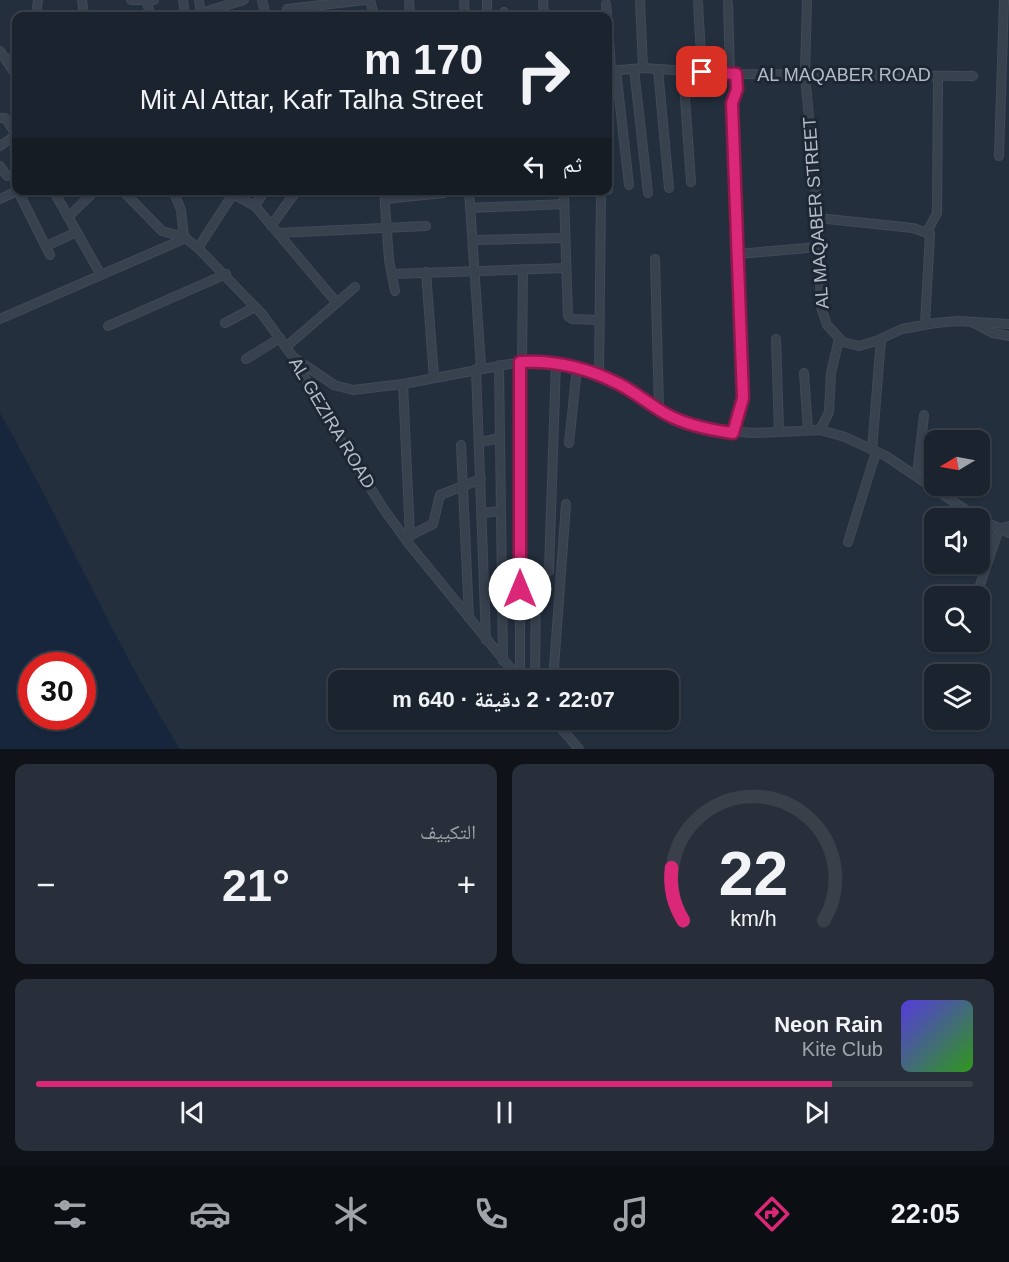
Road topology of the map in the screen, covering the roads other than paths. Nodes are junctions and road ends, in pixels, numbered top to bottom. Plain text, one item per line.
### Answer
1 (133, 0) edge
2 (146, 0) edge
3 (154, 0) edge
4 (244, 0) edge
5 (368, 0) edge
6 (640, 0) edge
7 (807, 0) edge
8 (1004, 0) edge
9 (698, 3) dead end
10 (728, 3) dead end
11 (606, 4) dead end
12 (287, 9) dead end
13 (210, 12) edge
14 (607, 12) edge
15 (0, 51) edge
16 (12, 58) edge
17 (7, 62) junction
18 (639, 68) junction
19 (12, 69) edge
20 (658, 69) junction
21 (683, 70) junction
22 (612, 71) edge
23 (702, 72) junction
24 (733, 74) junction
25 (806, 74) junction
26 (938, 76) junction
27 (973, 76) dead end
28 (0, 118) edge
29 (12, 129) edge
30 (999, 156) dead end
31 (0, 166) edge
32 (7, 176) dead end
33 (691, 182) dead end
34 (629, 185) dead end
35 (669, 188) dead end
36 (648, 193) dead end
37 (20, 195) edge
38 (56, 195) edge
39 (91, 195) edge
40 (127, 195) edge
41 (175, 195) edge
42 (232, 195) edge
43 (238, 195) edge
44 (263, 195) edge
45 (293, 195) edge
46 (384, 195) edge
47 (469, 195) edge
48 (605, 195) edge
49 (255, 207) junction
50 (470, 208) junction
51 (68, 217) junction
52 (818, 218) junction
53 (271, 226) junction
54 (426, 226) dead end
55 (387, 230) junction
56 (77, 232) junction
57 (927, 232) junction
58 (278, 233) junction
59 (185, 238) junction
60 (565, 238) junction
61 (473, 240) junction
62 (46, 246) junction
63 (819, 247) junction
64 (198, 248) junction
65 (737, 254) junction
66 (51, 255) dead end
67 (655, 260) dead end
68 (566, 268) junction
69 (523, 269) junction
70 (475, 271) junction
71 (426, 272) junction
72 (226, 274) junction
73 (392, 274) junction
74 (101, 275) junction
75 (355, 287) dead end
76 (395, 291) dead end
77 (337, 303) junction
78 (255, 307) junction
79 (0, 319) edge
80 (600, 320) junction
81 (971, 321) junction
82 (225, 323) dead end
83 (925, 324) junction
84 (1009, 324) edge
85 (108, 326) dead end
86 (1009, 336) edge
87 (280, 338) junction
88 (776, 339) dead end
89 (839, 339) junction
90 (881, 339) junction
91 (286, 346) junction
92 (293, 357) junction
93 (246, 359) dead end
94 (521, 362) junction
95 (556, 362) junction
96 (499, 365) junction
97 (478, 368) junction
98 (577, 368) junction
99 (804, 373) dead end
100 (599, 375) junction
101 (434, 378) junction
102 (403, 384) junction
103 (658, 409) junction
104 (924, 415) dead end
105 (808, 430) junction
106 (820, 430) junction
107 (779, 431) junction
108 (733, 433) junction
109 (500, 438) junction
110 (480, 442) junction
111 (569, 443) dead end
112 (461, 445) dead end
113 (874, 451) junction
114 (917, 475) junction
115 (481, 479) junction
116 (463, 485) junction
117 (566, 504) dead end
118 (964, 508) edge
119 (501, 511) junction
120 (483, 513) junction
121 (990, 524) edge
122 (1009, 526) edge
123 (999, 529) junction
124 (1009, 533) edge
125 (407, 538) junction
126 (848, 542) dead end
127 (980, 586) edge
128 (469, 619) junction
129 (486, 640) junction
130 (503, 661) junction
131 (511, 670) edge
132 (520, 670) edge
133 (535, 670) edge
134 (554, 670) edge
135 (563, 730) edge
136 (579, 749) edge

1 - 2 street
2 - 3 street
4 - 13 street
5 - 12 street
6 - 18 street
7 - 25 street, AL MAQABER STREET
8 - 30 street
9 - 23 street
10 - 24 street
11 - 14 street
15 - 17 street
16 - 17 street
17 - 19 street
18 - 20 street, AL MAQABER ROAD
18 - 22 street, AL MAQABER ROAD
18 - 36 street
20 - 21 street, AL MAQABER ROAD
20 - 35 street
21 - 23 street, AL MAQABER ROAD
21 - 33 street
22 - 34 street
23 - 24 street, AL MAQABER ROAD
24 - 25 street, AL MAQABER ROAD
24 - 65 street
25 - 26 street, AL MAQABER ROAD
25 - 52 street, AL MAQABER STREET
26 - 27 street, AL MAQABER ROAD
26 - 57 street
28 - 29 street
31 - 32 street
37 - 62 street
38 - 51 street
39 - 51 street
40 - 59 street, AL GEZIRA ROAD
41 - 59 street
42 - 64 street
43 - 49 street
44 - 49 street
45 - 53 street
46 - 55 street
47 - 50 street
48 - 80 street
49 - 53 street
50 - 60 street
50 - 61 street
51 - 56 street
52 - 57 street
52 - 63 street, AL MAQABER STREET
53 - 58 street
54 - 55 street
55 - 58 street
55 - 73 street
56 - 62 street
56 - 74 street
57 - 83 street
58 - 77 street
59 - 64 street, AL GEZIRA ROAD
59 - 74 street
60 - 61 street
60 - 68 street
61 - 70 street
62 - 66 street
63 - 65 street
63 - 89 street, AL MAQABER STREET
64 - 72 street, AL GEZIRA ROAD
65 - 108 street
67 - 103 street
68 - 69 street
68 - 80 street
69 - 70 street
69 - 94 street
70 - 71 street
70 - 97 street
71 - 73 street
71 - 101 street
72 - 78 street, AL GEZIRA ROAD
72 - 85 street
73 - 76 street
74 - 79 street
75 - 77 street
77 - 91 street
78 - 82 street
78 - 87 street, AL GEZIRA ROAD
80 - 100 street
81 - 83 street
81 - 84 street
81 - 86 street
83 - 90 street
87 - 91 street, AL GEZIRA ROAD
87 - 93 street
88 - 107 street
89 - 90 street
89 - 106 street
90 - 113 street
91 - 92 street, AL GEZIRA ROAD
92 - 102 street
92 - 125 street, AL GEZIRA ROAD
94 - 95 street
94 - 96 street
94 - 132 street
95 - 98 street
95 - 133 street
96 - 97 street
96 - 109 street
97 - 101 street
97 - 110 street
98 - 100 street
98 - 111 street
99 - 105 street
100 - 103 street
101 - 102 street
102 - 125 street
103 - 108 street
104 - 114 street
105 - 106 street
105 - 107 street
106 - 113 street
107 - 108 street
109 - 110 street
109 - 119 street
110 - 115 street
112 - 116 street
113 - 114 street
113 - 126 street
114 - 118 street
115 - 116 street
115 - 120 street
116 - 125 street
116 - 128 street
117 - 134 street
119 - 120 street
119 - 130 street
120 - 129 street
121 - 123 street
122 - 123 street
123 - 124 street
123 - 127 street
125 - 128 street, AL GEZIRA ROAD
128 - 129 street, AL GEZIRA ROAD
129 - 130 street, AL GEZIRA ROAD
130 - 131 street, AL GEZIRA ROAD
135 - 136 street

